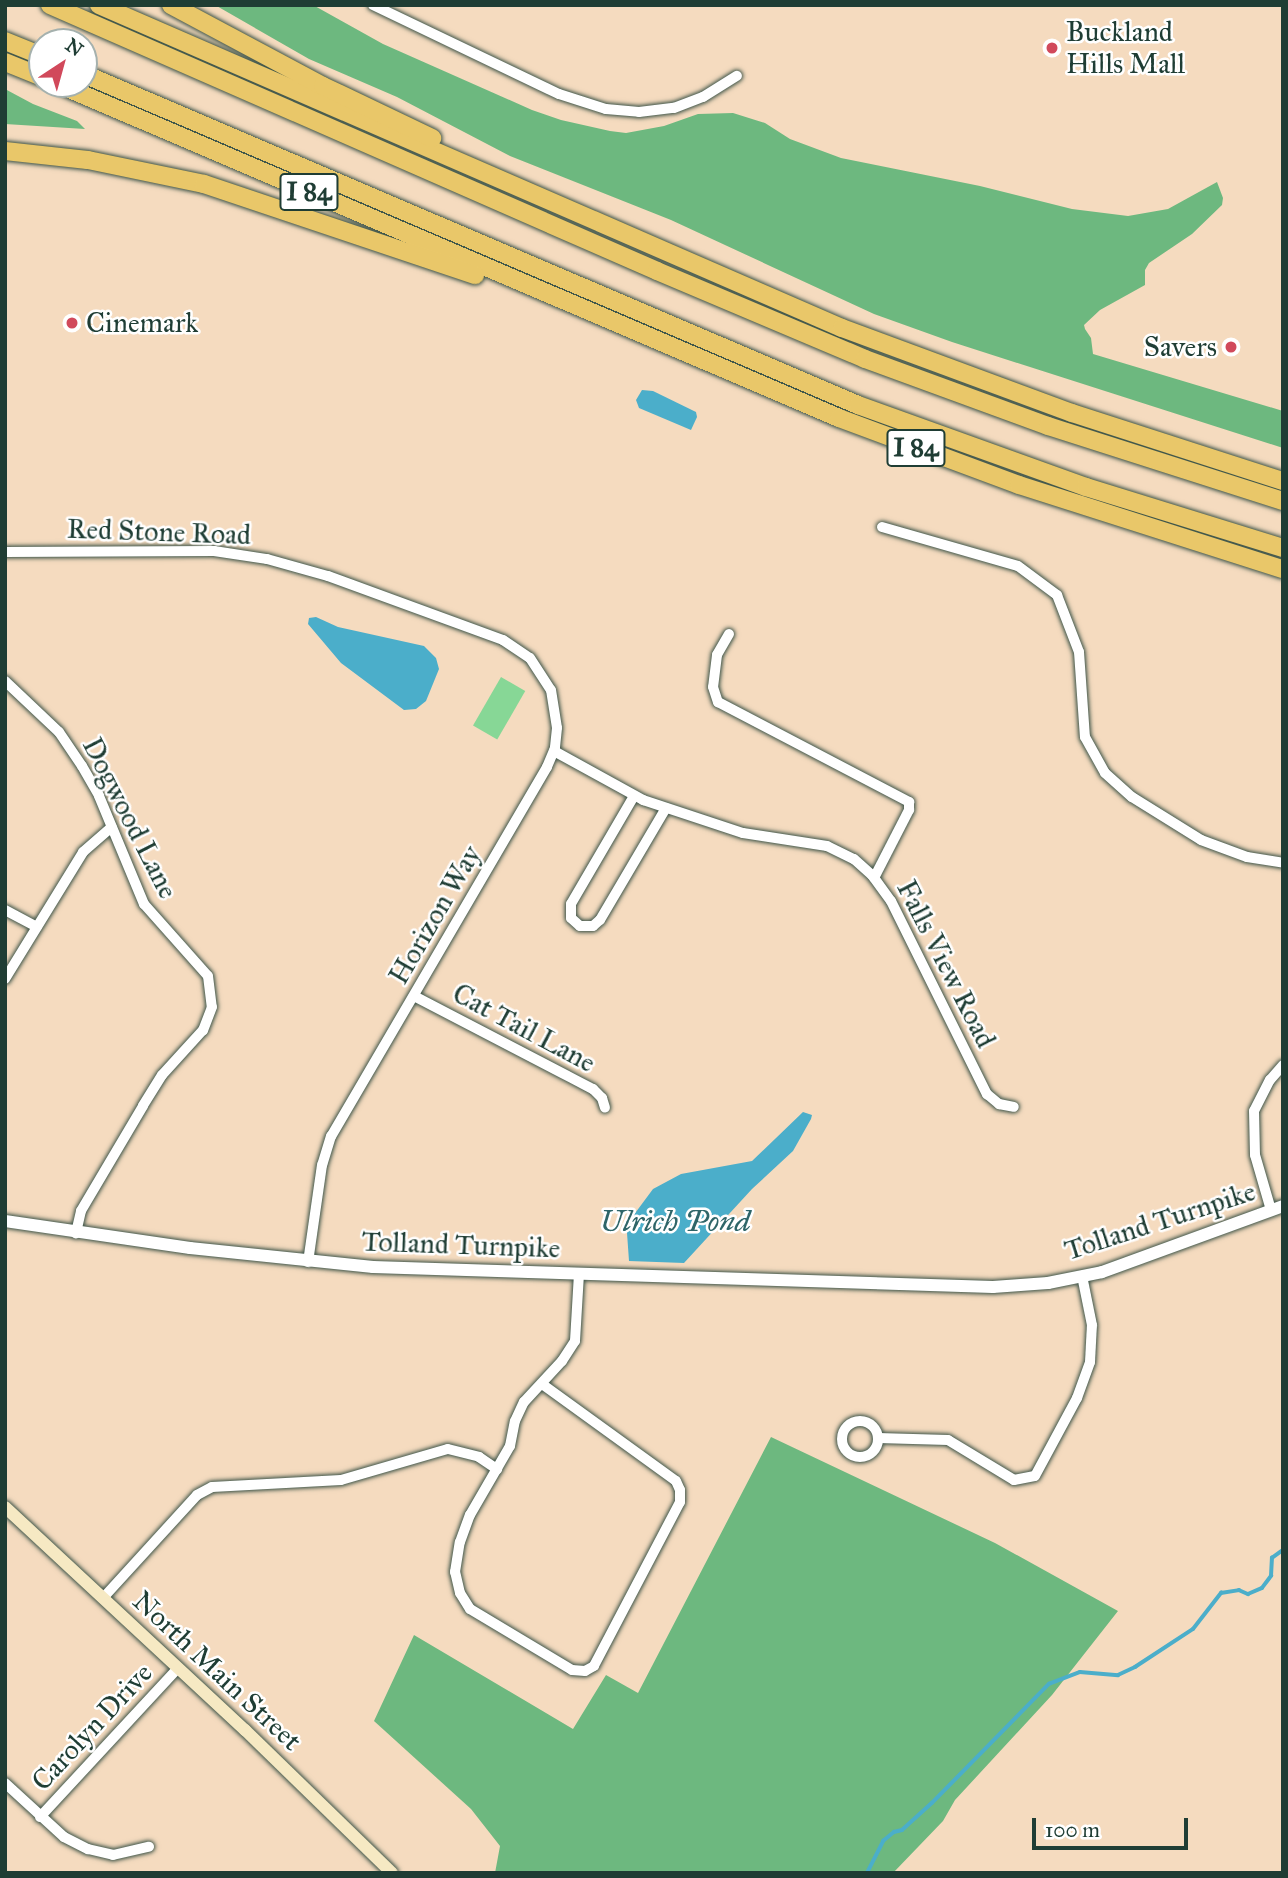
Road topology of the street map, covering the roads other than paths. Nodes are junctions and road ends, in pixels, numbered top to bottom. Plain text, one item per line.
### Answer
1 (50, 5) edge
2 (99, 5) edge
3 (171, 5) edge
4 (373, 5) edge
5 (5, 41) edge
6 (28, 50) edge
7 (5, 62) edge
8 (28, 71) edge
9 (737, 76) dead end
10 (98, 80) edge
11 (90, 98) edge
12 (5, 151) edge
13 (496, 180) junction
14 (559, 300) junction
15 (1283, 481) edge
16 (1283, 501) edge
17 (882, 527) dead end
18 (1283, 548) edge
19 (5, 552) edge
20 (1283, 569) edge
21 (468, 627) joint
22 (729, 634) dead end
23 (5, 681) edge
24 (554, 751) junction
25 (634, 796) junction
26 (666, 808) junction
27 (112, 827) junction
28 (1283, 863) edge
29 (874, 878) junction
30 (5, 910) edge
31 (37, 927) junction
32 (5, 979) edge
33 (414, 996) junction
34 (1283, 1065) edge
35 (1014, 1107) dead end
36 (605, 1108) dead end
37 (1277, 1208) edge
38 (5, 1221) edge
39 (76, 1233) junction
40 (308, 1262) junction
41 (579, 1274) junction
42 (1082, 1276) junction
43 (542, 1384) junction
44 (878, 1438) dead end
45 (497, 1469) junction
46 (5, 1507) edge
47 (103, 1598) junction
48 (178, 1668) junction
49 (5, 1783) edge
50 (40, 1817) junction
51 (149, 1847) dead end
52 (392, 1873) edge

1 - 16 highway
2 - 13 highway
3 - 13 highway
4 - 9 street
5 - 6 highway
7 - 8 highway
10 - 18 highway
11 - 14 highway, I 84
12 - 14 highway
13 - 15 highway
14 - 20 highway, I 84
17 - 28 street
19 - 21 street, Red Stone Road
21 - 24 street, Horizon Way
22 - 29 street
23 - 27 street, Dogwood Lane
24 - 25 street, Falls View Road
24 - 33 street, Horizon Way
25 - 26 street, Falls View Road
25 - 26 street
26 - 29 street, Falls View Road
27 - 31 street
27 - 39 street, Dogwood Lane
29 - 35 street, Falls View Road
30 - 31 street
31 - 32 street
33 - 36 street, Cat Tail Lane
33 - 40 street, Horizon Way
34 - 37 street
37 - 42 street, Tolland Turnpike
38 - 39 street, Tolland Turnpike
39 - 40 street, Tolland Turnpike
40 - 41 street, Tolland Turnpike
41 - 42 street, Tolland Turnpike
41 - 43 street
42 - 44 street
43 - 45 street
43 - 45 street
45 - 47 street
46 - 47 main road, North Main Street
47 - 48 main road, North Main Street
48 - 50 street, Carolyn Drive
48 - 52 main road, North Main Street
49 - 50 street
50 - 51 street

